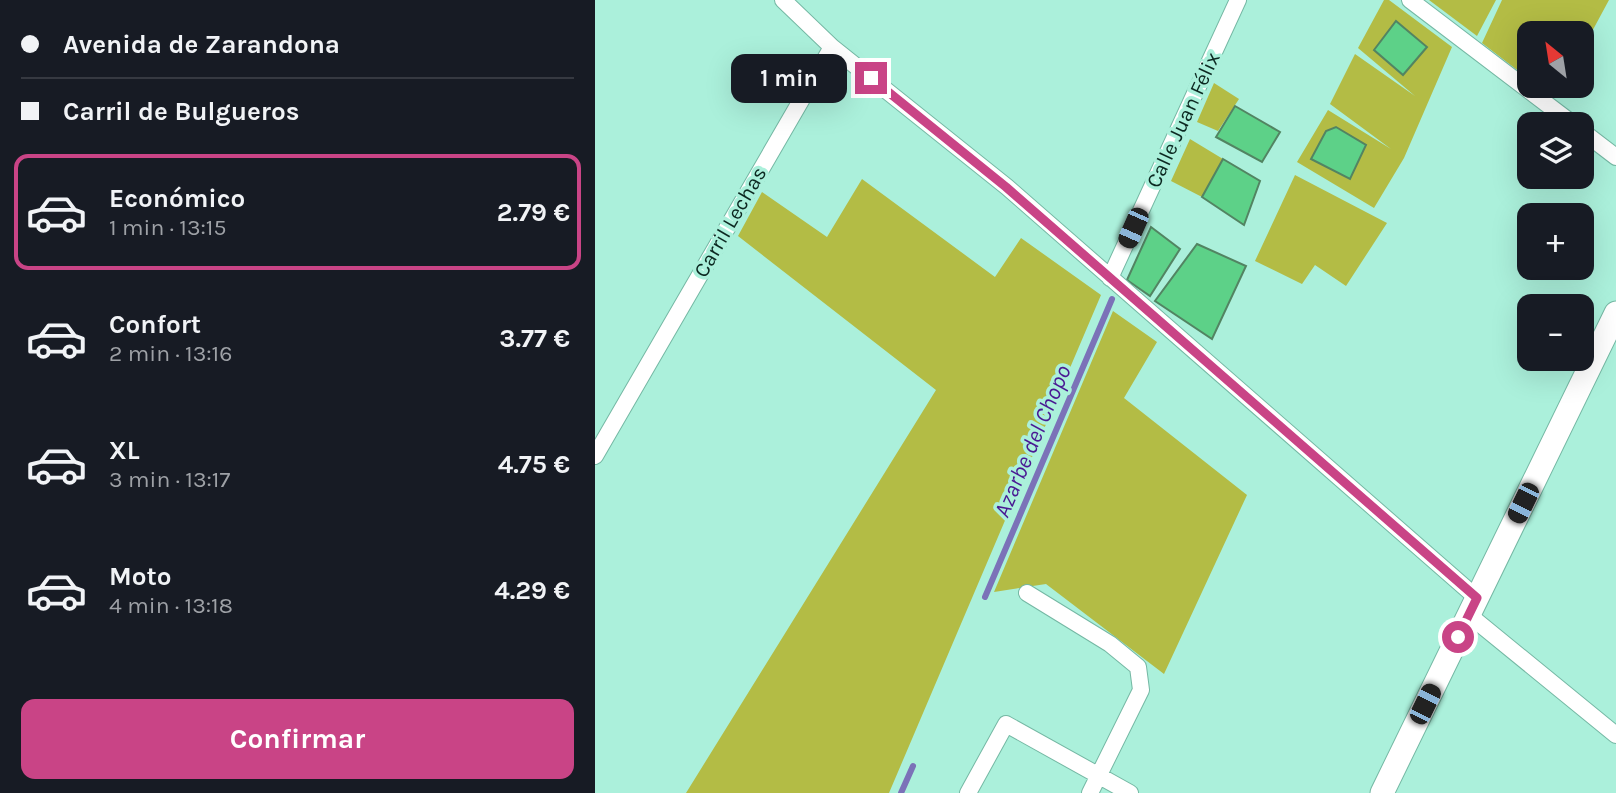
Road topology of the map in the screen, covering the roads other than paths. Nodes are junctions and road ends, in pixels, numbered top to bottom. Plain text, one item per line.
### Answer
1 (783, 0) edge
2 (1238, 0) edge
3 (1411, 0) edge
4 (832, 47) junction
5 (1557, 112) edge
6 (1594, 140) edge
7 (1616, 157) edge
8 (1110, 278) junction
9 (1616, 313) edge
10 (595, 456) edge
11 (1027, 593) dead end
12 (1473, 606) junction
13 (1616, 736) edge
14 (1099, 776) junction
15 (968, 793) edge
16 (1090, 793) edge
17 (1130, 793) edge
18 (1382, 793) edge

1 - 4 street
2 - 8 street, Calle Juan Félix
3 - 5 street
4 - 8 street
4 - 10 street, Carril Lechas
6 - 7 street
8 - 12 street
9 - 12 street
11 - 14 street
12 - 13 street
12 - 18 street
14 - 15 street
14 - 16 street
14 - 17 street

